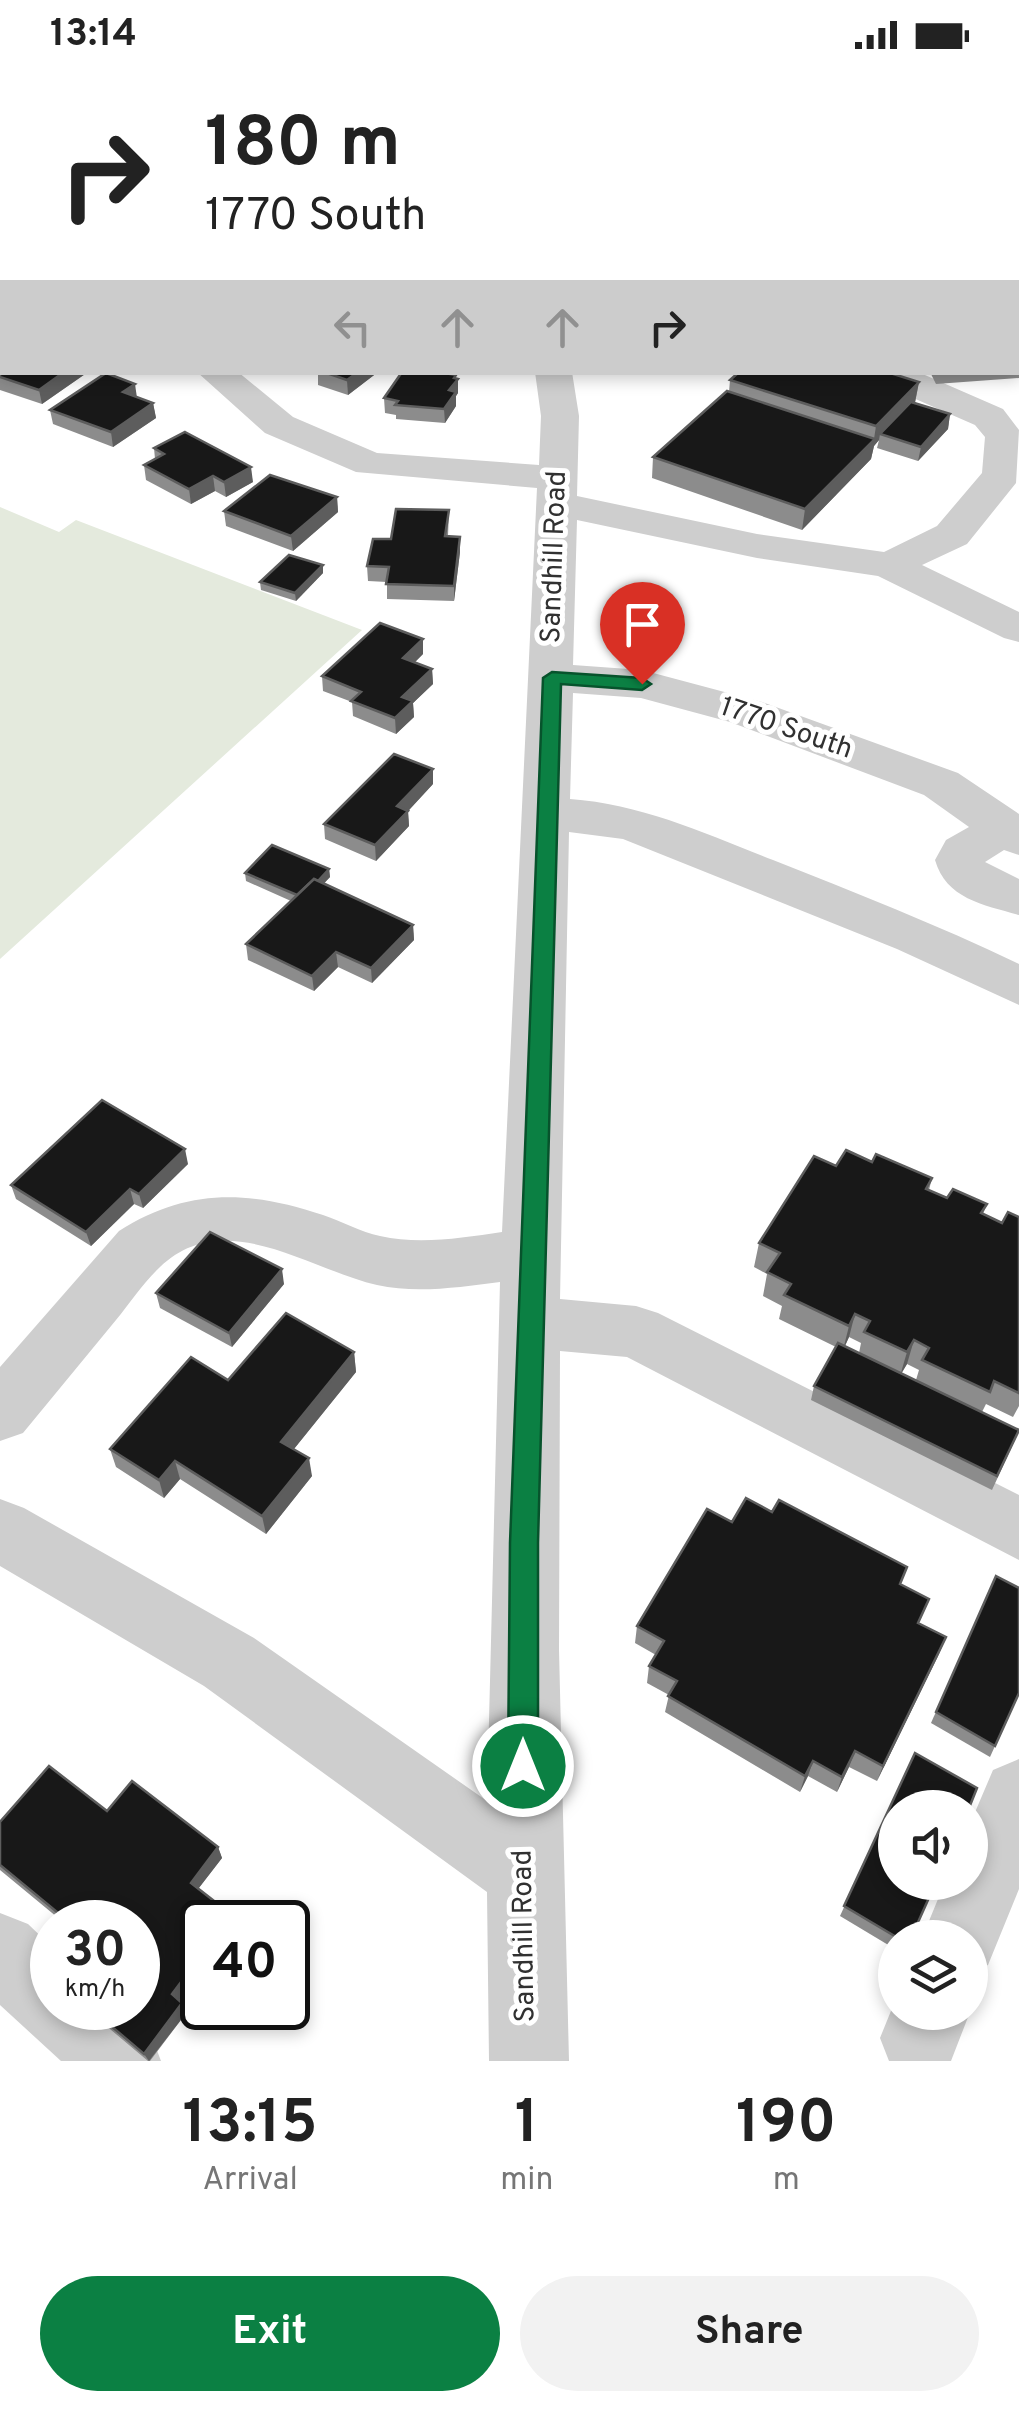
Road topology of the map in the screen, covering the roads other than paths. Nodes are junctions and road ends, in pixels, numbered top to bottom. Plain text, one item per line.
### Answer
1 (219, 375) edge
2 (553, 375) edge
3 (891, 375) edge
4 (1019, 394) edge
5 (960, 403) junction
6 (558, 491) junction
7 (889, 565) junction
8 (1019, 629) edge
9 (552, 678) junction
10 (547, 814) junction
11 (1012, 833) edge
12 (1019, 897) edge
13 (1019, 986) edge
14 (533, 1253) junction
15 (531, 1322) junction
16 (0, 1414) edge
17 (1019, 1529) edge
18 (0, 1530) edge
19 (1019, 1796) edge
20 (522, 1871) junction
21 (968, 1920) edge
22 (0, 1952) edge
23 (30, 1980) edge
24 (86, 2030) edge
25 (121, 2061) edge
26 (528, 2061) edge

1 - 6 street
2 - 6 street, Sandhill Road
3 - 5 street
4 - 5 street
5 - 7 street
6 - 7 street
6 - 9 street, Sandhill Road
7 - 8 street
9 - 10 street, Sandhill Road
9 - 11 street, 1770 South
10 - 13 street
10 - 14 street, Sandhill Road
11 - 12 street, 1770 South
14 - 15 street, Sandhill Road
14 - 16 street
15 - 17 street
15 - 20 street, Sandhill Road
18 - 20 street
19 - 21 street
20 - 26 street, Sandhill Road
22 - 23 street
24 - 25 street

